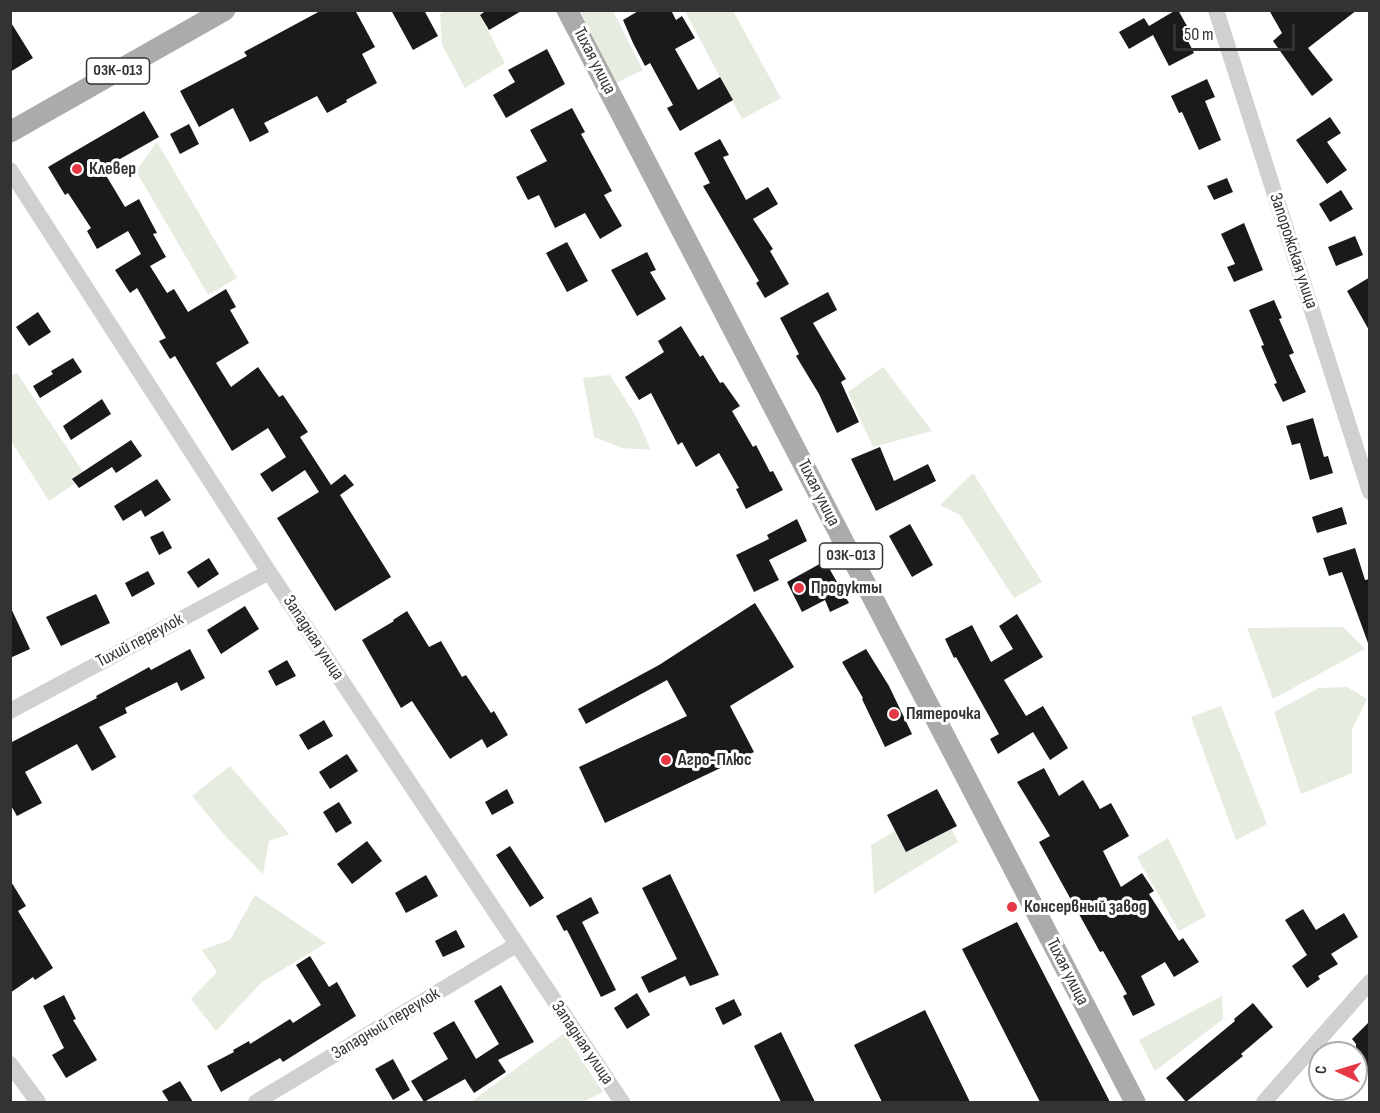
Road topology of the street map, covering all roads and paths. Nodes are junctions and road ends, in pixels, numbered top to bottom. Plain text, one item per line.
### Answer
1 (225, 10) edge
2 (567, 10) edge
3 (1216, 10) edge
4 (10, 132) edge
5 (10, 170) edge
6 (1370, 492) edge
7 (269, 572) junction
8 (10, 711) edge
9 (516, 945) junction
10 (1370, 982) edge
11 (10, 1064) edge
12 (38, 1102) edge
13 (256, 1102) edge
14 (622, 1102) edge
15 (1135, 1102) edge
16 (1264, 1102) edge

1 - 4 main road, 03К-013
2 - 15 main road, Тихая улица / 03К-013
3 - 6 street, Запорожская улица
5 - 7 street, Западная улица
7 - 8 street, Тихий переулок
7 - 9 street, Западная улица
9 - 13 street, Западный переулок
9 - 14 street, Западная улица
10 - 16 street
11 - 12 street

